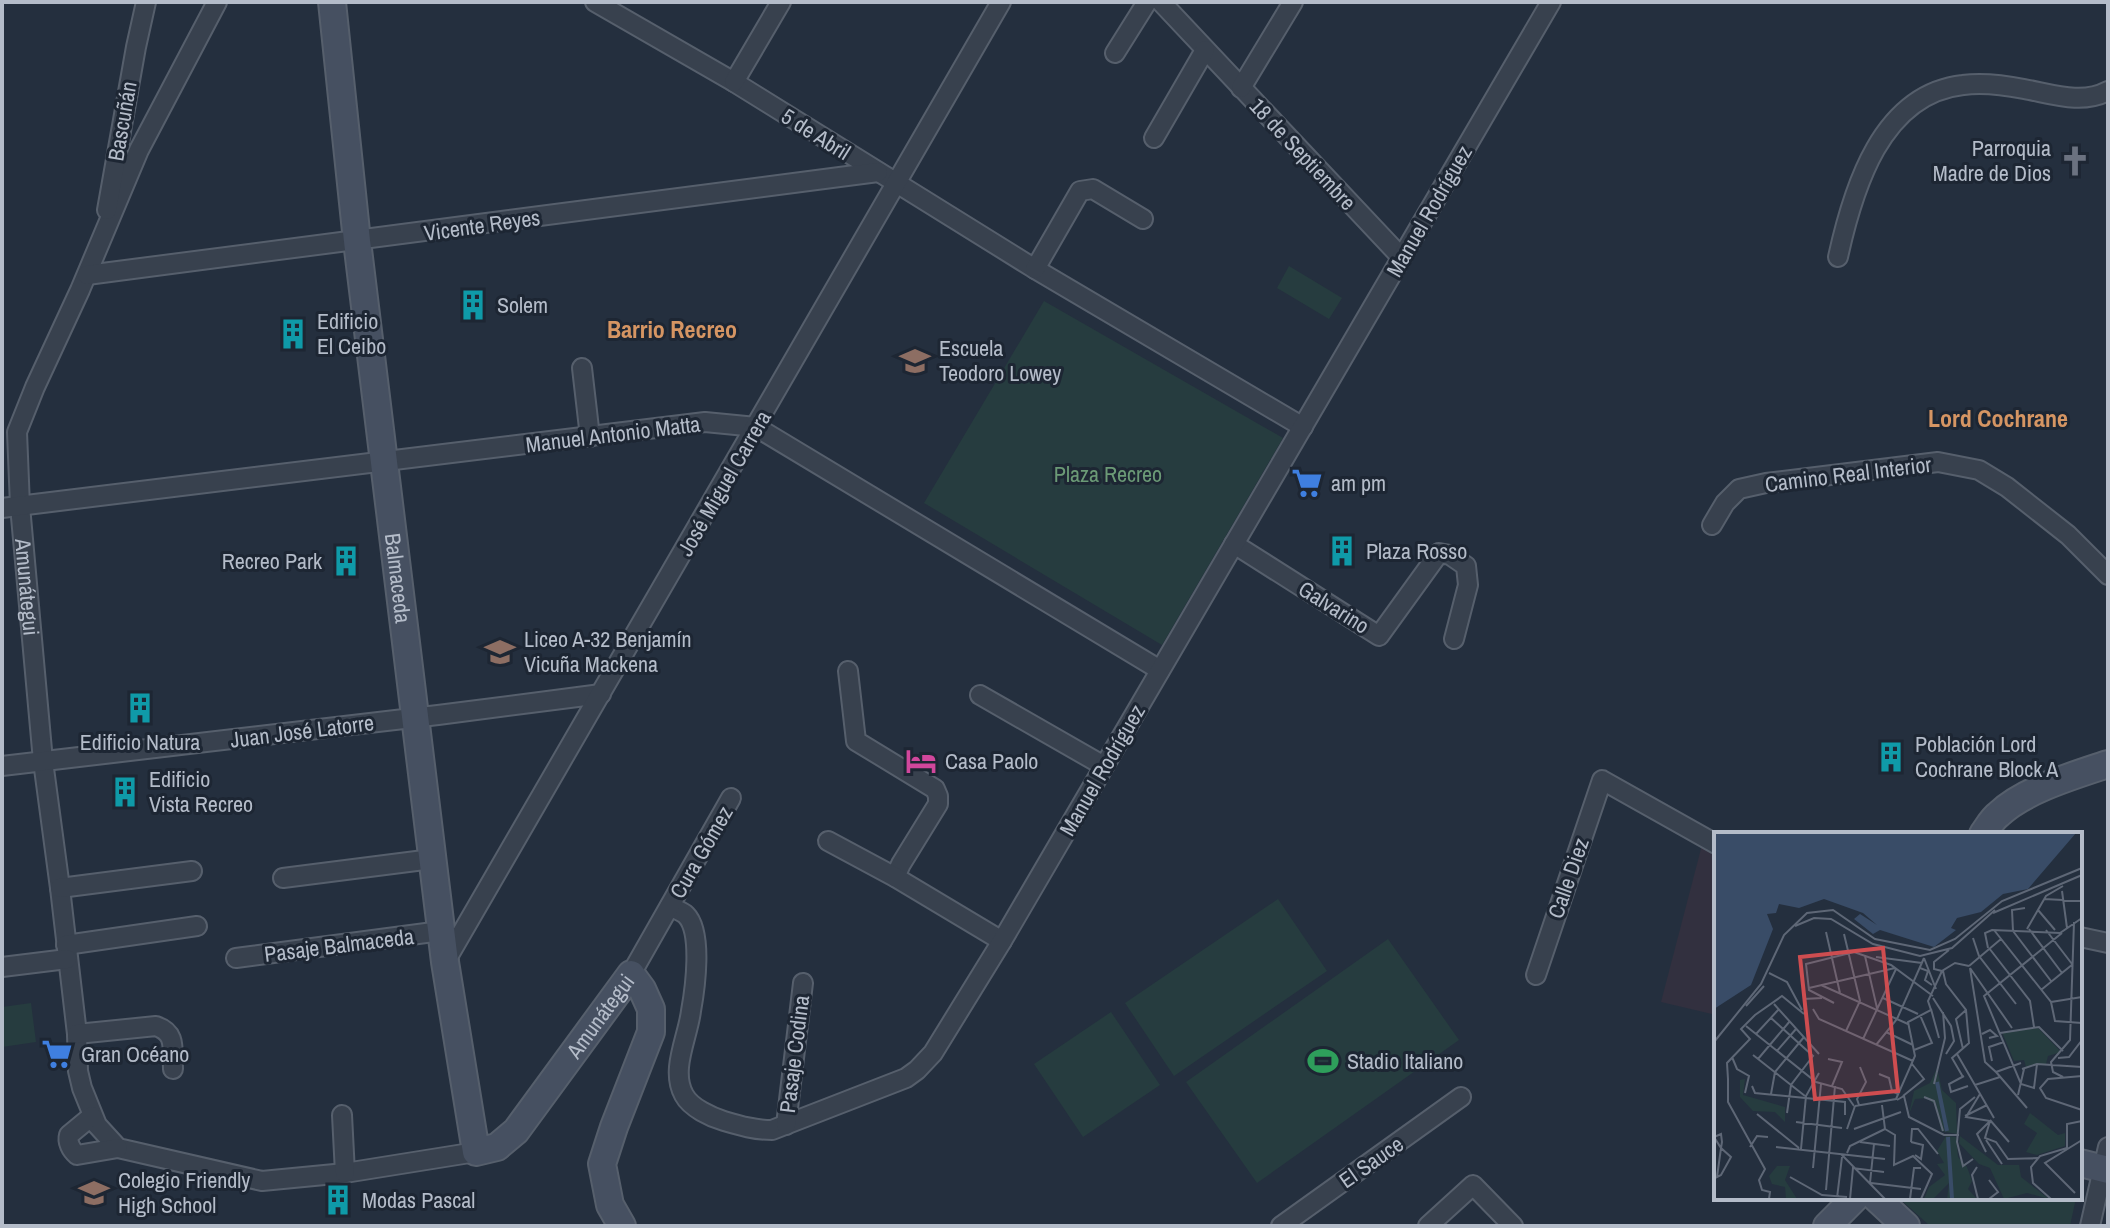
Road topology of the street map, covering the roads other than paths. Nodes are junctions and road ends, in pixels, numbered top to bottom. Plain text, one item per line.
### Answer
1 (146, 2) edge
2 (217, 2) edge
3 (332, 2) edge
4 (781, 2) edge
5 (1001, 2) edge
6 (1147, 2) edge
7 (1161, 2) edge
8 (1293, 2) edge
9 (1551, 2) edge
10 (606, 5) edge
11 (1205, 50) junction
12 (1115, 53) dead end
13 (734, 82) junction
14 (1241, 88) junction
15 (2108, 91) edge
16 (1154, 138) dead end
17 (878, 172) junction
18 (897, 184) junction
19 (1143, 219) dead end
20 (102, 240) junction
21 (357, 241) junction
22 (1401, 257) junction
23 (1838, 257) dead end
24 (1035, 269) junction
25 (87, 275) junction
26 (582, 368) dead end
27 (756, 427) junction
28 (1303, 427) junction
29 (590, 437) junction
30 (384, 460) junction
31 (11, 507) edge
32 (1712, 525) dead end
33 (1234, 544) junction
34 (2108, 575) edge
35 (1454, 639) dead end
36 (1160, 670) junction
37 (848, 671) dead end
38 (601, 694) junction
39 (980, 695) dead end
40 (415, 717) junction
41 (43, 761) junction
42 (2108, 764) edge
43 (2, 766) edge
44 (1104, 766) junction
45 (731, 798) dead end
46 (1984, 832) edge
47 (828, 841) dead end
48 (1714, 843) edge
49 (432, 859) junction
50 (192, 871) dead end
51 (895, 877) junction
52 (283, 878) dead end
53 (60, 888) junction
54 (670, 906) junction
55 (197, 926) dead end
56 (441, 931) junction
57 (2082, 937) edge
58 (1002, 941) junction
59 (2108, 943) edge
60 (67, 952) junction
61 (236, 958) dead end
62 (445, 962) junction
63 (2, 967) edge
64 (631, 974) junction
65 (1536, 975) dead end
66 (803, 983) dead end
67 (77, 1034) junction
68 (173, 1069) dead end
69 (1461, 1097) dead end
70 (342, 1115) dead end
71 (92, 1116) junction
72 (786, 1125) junction
73 (118, 1148) junction
74 (476, 1152) junction
75 (2100, 1162) edge
76 (345, 1173) junction
77 (1853, 1200) edge
78 (1878, 1200) edge
79 (622, 1226) edge
80 (1281, 1226) edge
81 (1428, 1226) edge
82 (1513, 1226) edge
83 (1827, 1226) edge
84 (1906, 1226) edge
85 (2090, 1226) edge

1 - 20 street, Bascuñán
2 - 20 street, Amunátegui
3 - 21 street, Balmaceda
4 - 13 street
5 - 18 street, José Miguel Carrera
6 - 12 street
7 - 11 street, 18 de Septiembre
8 - 14 street
9 - 22 street, Manuel Rodríguez
10 - 13 street, 5 de Abril
11 - 14 street, 18 de Septiembre
11 - 16 street
13 - 17 street, 5 de Abril
14 - 22 street, 18 de Septiembre
15 - 23 street
17 - 18 street, 5 de Abril
17 - 21 street, Vicente Reyes
18 - 24 street, 5 de Abril
18 - 27 street, José Miguel Carrera
19 - 24 street
20 - 25 street, Amunátegui
21 - 25 street, Vicente Reyes
21 - 30 street, Balmaceda
22 - 28 street, Manuel Rodríguez
24 - 28 street, 5 de Abril
25 - 31 street, Amunátegui
26 - 29 street
27 - 29 street, Manuel Antonio Matta
27 - 36 street, Manuel Antonio Matta
27 - 38 street, José Miguel Carrera
28 - 33 street, Manuel Rodríguez
29 - 30 street, Manuel Antonio Matta
30 - 31 street, Manuel Antonio Matta
30 - 40 street, Balmaceda
31 - 41 street, Amunátegui
32 - 34 street, Camino Real Interior
33 - 35 street, Galvarino
33 - 36 street, Manuel Rodríguez
36 - 44 street, Manuel Rodríguez
37 - 51 street
38 - 40 street, Juan José Latorre
38 - 62 street, José Miguel Carrera
39 - 44 street
40 - 41 street, Juan José Latorre
40 - 49 street, Balmaceda
41 - 43 street, Juan José Latorre
41 - 53 street, Amunátegui
42 - 46 street
44 - 58 street, Manuel Rodríguez
45 - 54 street, Cura Gómez
47 - 51 street
48 - 65 street, Calle Diez
49 - 52 street
49 - 56 street, Balmaceda
50 - 53 street
51 - 58 street
53 - 60 street, Amunátegui
54 - 64 street
54 - 72 street, Manuel Rodríguez
55 - 60 street
56 - 61 street, Pasaje Balmaceda
56 - 62 street, Balmaceda
57 - 59 street
58 - 72 street, Manuel Rodríguez
60 - 63 street
60 - 67 street, Amunátegui
62 - 74 street, Balmaceda
64 - 74 street, Amunátegui
64 - 79 street, Amunátegui
66 - 72 street, Pasaje Codina
67 - 68 street
67 - 71 street, Amunátegui
69 - 80 street, El Sauce
70 - 76 street
71 - 73 street, Amunátegui
71 - 73 street, Amunátegui
73 - 76 street, Amunátegui
74 - 76 street, Amunátegui
75 - 85 street
77 - 83 street
78 - 84 street
81 - 82 street

